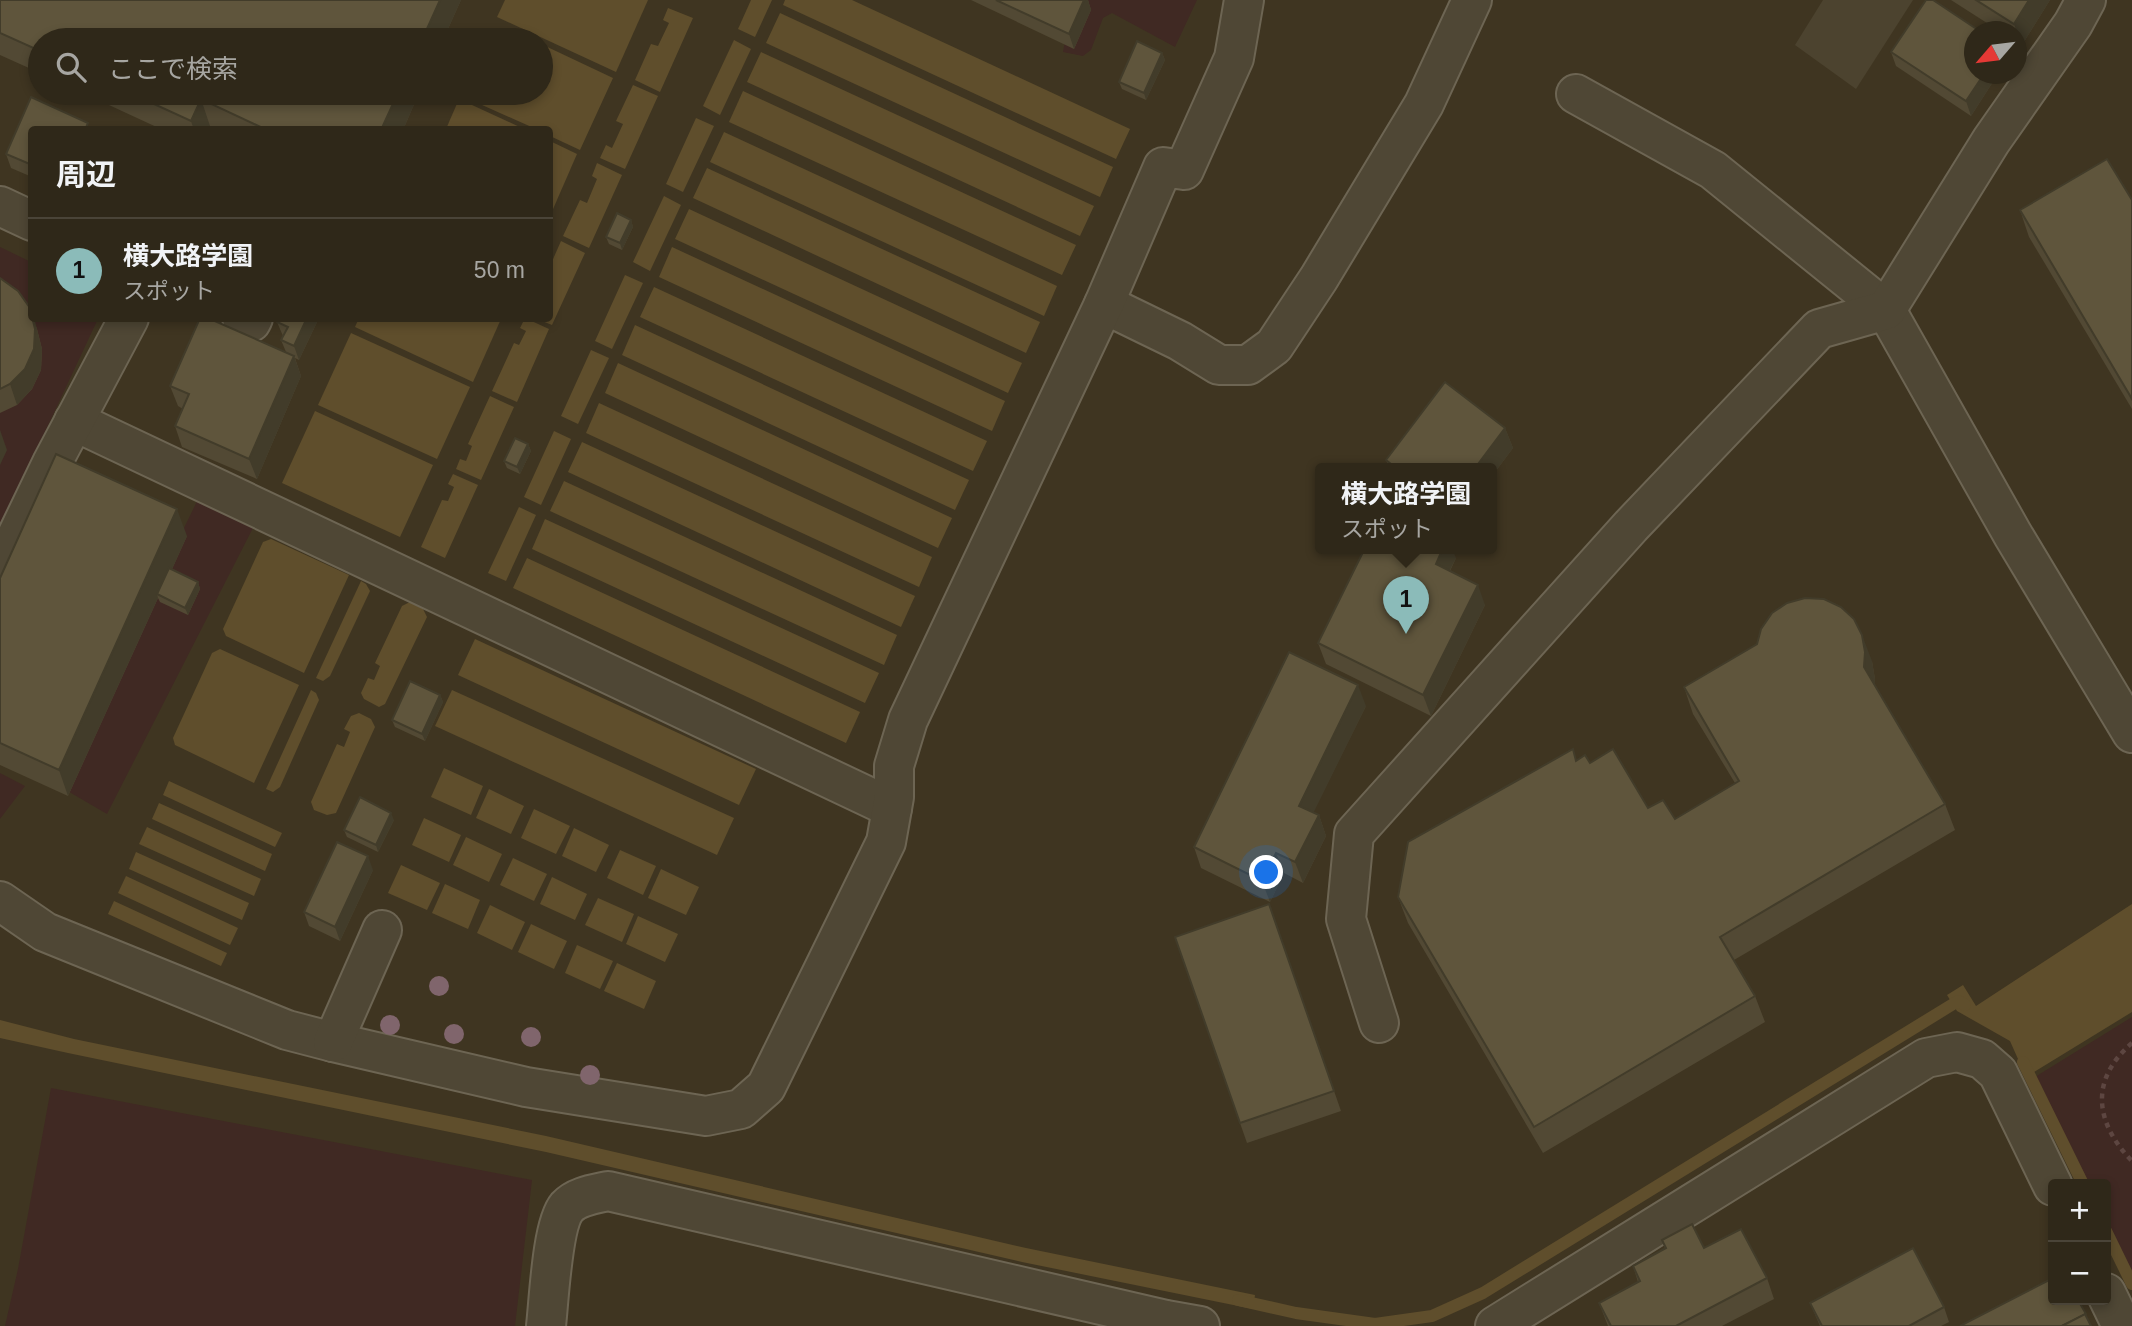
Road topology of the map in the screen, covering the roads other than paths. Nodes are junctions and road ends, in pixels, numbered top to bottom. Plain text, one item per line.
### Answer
1 (1244, 0) edge
2 (1472, 0) edge
3 (2086, 0) edge
4 (1576, 94) dead end
5 (0, 206) edge
6 (28, 219) edge
7 (1104, 304) junction
8 (1886, 310) junction
9 (127, 322) edge
10 (74, 421) junction
11 (0, 572) edge
12 (2132, 733) edge
13 (892, 808) junction
14 (0, 901) edge
15 (382, 930) dead end
16 (1379, 1023) dead end
17 (333, 1042) junction
18 (2050, 1179) edge
19 (2111, 1303) edge
20 (1177, 1324) edge
21 (545, 1326) edge
22 (1497, 1326) edge
23 (2122, 1326) edge

1 - 7 street
2 - 7 street
3 - 8 street
4 - 8 street
5 - 6 street
7 - 13 street
8 - 12 street
8 - 16 street
9 - 10 street
10 - 11 street
10 - 13 street
13 - 17 street
14 - 17 street
15 - 17 street
18 - 22 street
19 - 23 street
20 - 21 street

